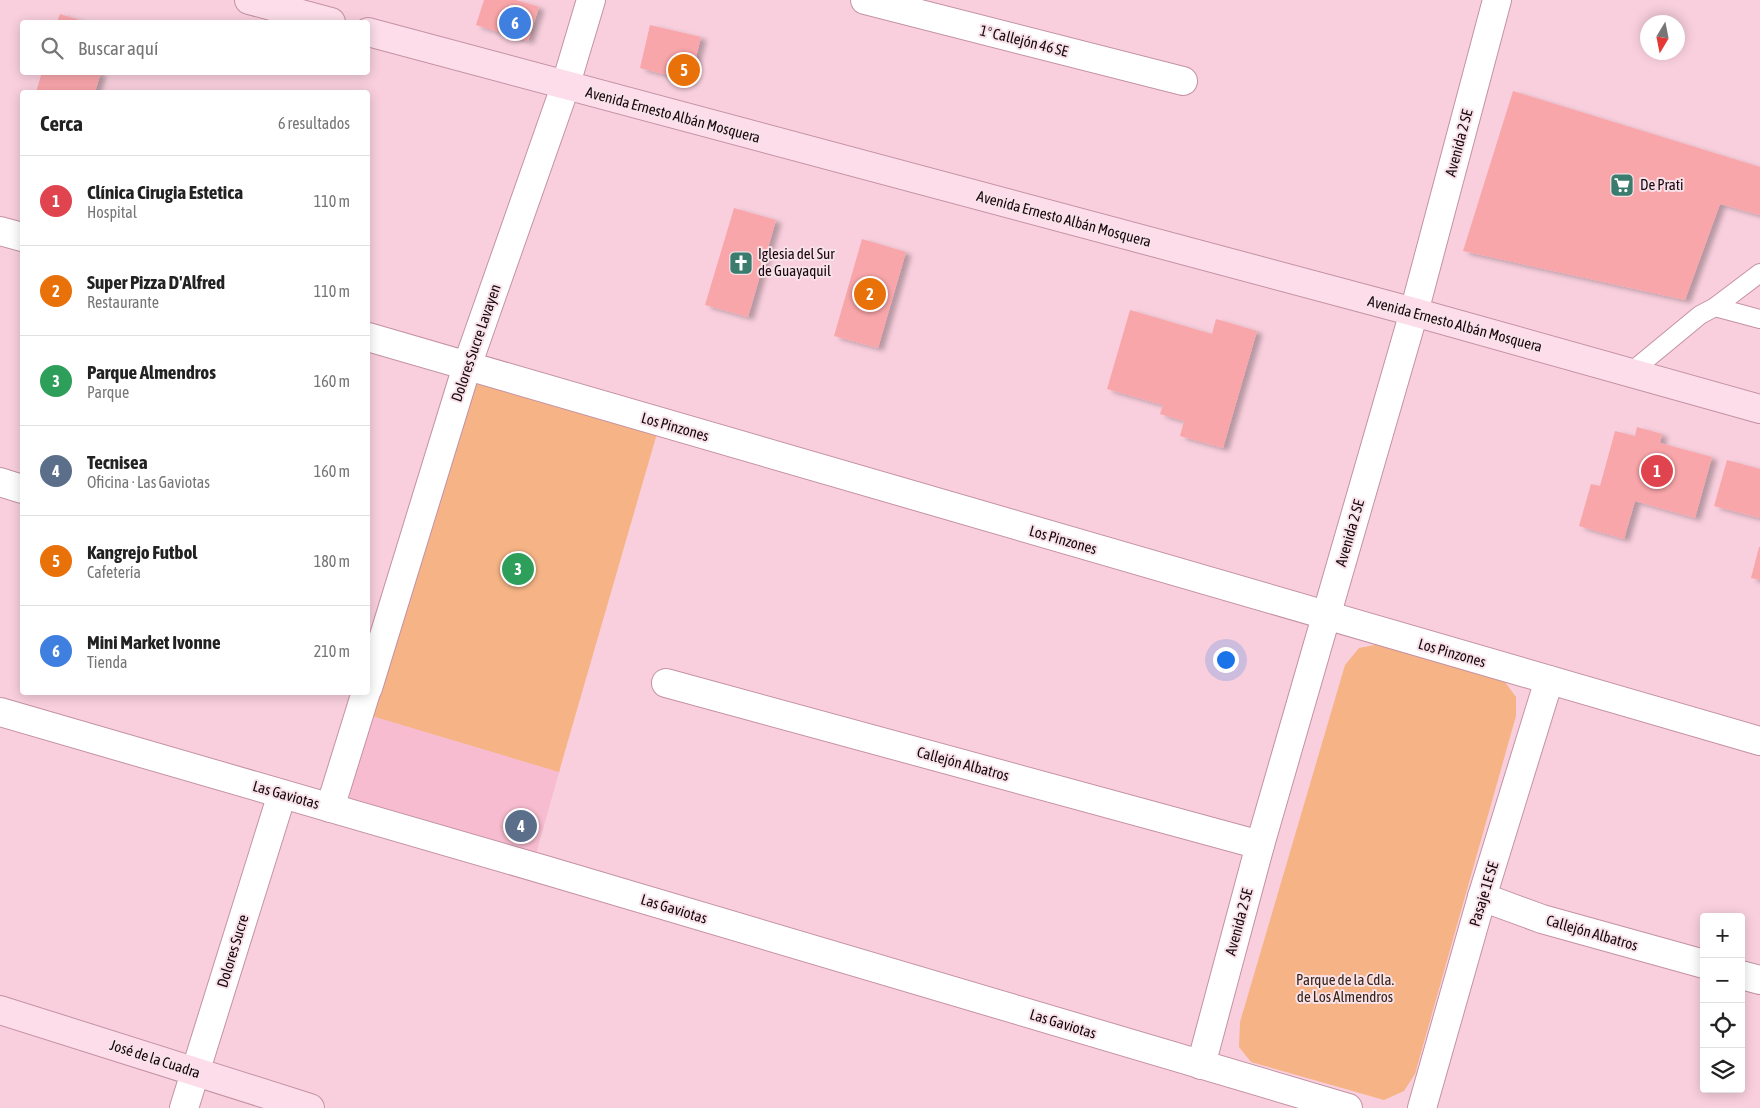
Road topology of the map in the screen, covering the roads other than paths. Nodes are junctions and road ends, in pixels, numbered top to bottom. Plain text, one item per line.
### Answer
1 (249, 0) edge
2 (591, 0) edge
3 (865, 0) edge
4 (1497, 0) edge
5 (324, 20) edge
6 (370, 33) edge
7 (1183, 81) dead end
8 (565, 87) junction
9 (0, 230) edge
10 (20, 236) edge
11 (1760, 273) edge
12 (1715, 307) junction
13 (1414, 312) junction
14 (1760, 319) edge
15 (370, 338) edge
16 (467, 366) junction
17 (1631, 372) junction
18 (1760, 409) edge
19 (0, 482) edge
20 (20, 488) edge
21 (1325, 616) junction
22 (1549, 680) junction
23 (370, 681) edge
24 (666, 683) dead end
25 (365, 695) edge
26 (0, 712) edge
27 (1760, 741) edge
28 (282, 794) junction
29 (330, 808) junction
30 (1260, 845) junction
31 (1482, 897) junction
32 (1700, 963) edge
33 (1745, 976) edge
34 (1760, 980) edge
35 (0, 1010) edge
36 (1201, 1065) junction
37 (195, 1072) junction
38 (184, 1108) edge
39 (310, 1108) edge
40 (1348, 1108) edge
41 (1422, 1108) edge

1 - 5 street
2 - 8 street, Dolores Sucre Lavayen
3 - 7 street, 1º Callejón 46 SE
4 - 13 street, Avenida 2 SE
6 - 8 street, Avenida Ernesto Albán Mosquera
8 - 13 street, Avenida Ernesto Albán Mosquera
8 - 16 street, Dolores Sucre Lavayen
9 - 10 street
11 - 12 lane
12 - 14 lane
12 - 17 lane
13 - 17 street, Avenida Ernesto Albán Mosquera
13 - 21 street, Avenida 2 SE
15 - 16 street, Los Pinzones
16 - 21 street, Los Pinzones
16 - 23 street, Dolores Sucre Lavayen
17 - 18 street, Avenida Ernesto Albán Mosquera
19 - 20 street
21 - 22 street, Los Pinzones
21 - 30 street, Avenida 2 SE
22 - 27 street, Los Pinzones
22 - 31 street, Pasaje 1E SE
24 - 30 street, Callejón Albatros
25 - 29 street
26 - 28 street, Las Gaviotas
28 - 29 street, Las Gaviotas
28 - 37 street, Dolores Sucre
29 - 36 street, Las Gaviotas
30 - 36 street, Avenida 2 SE
31 - 32 street, Callejón Albatros
31 - 41 street, Pasaje 1E SE
33 - 34 street
35 - 37 street, José de la Cuadra
36 - 40 street, Las Gaviotas
37 - 38 street, Dolores Sucre
37 - 39 street, José de la Cuadra

